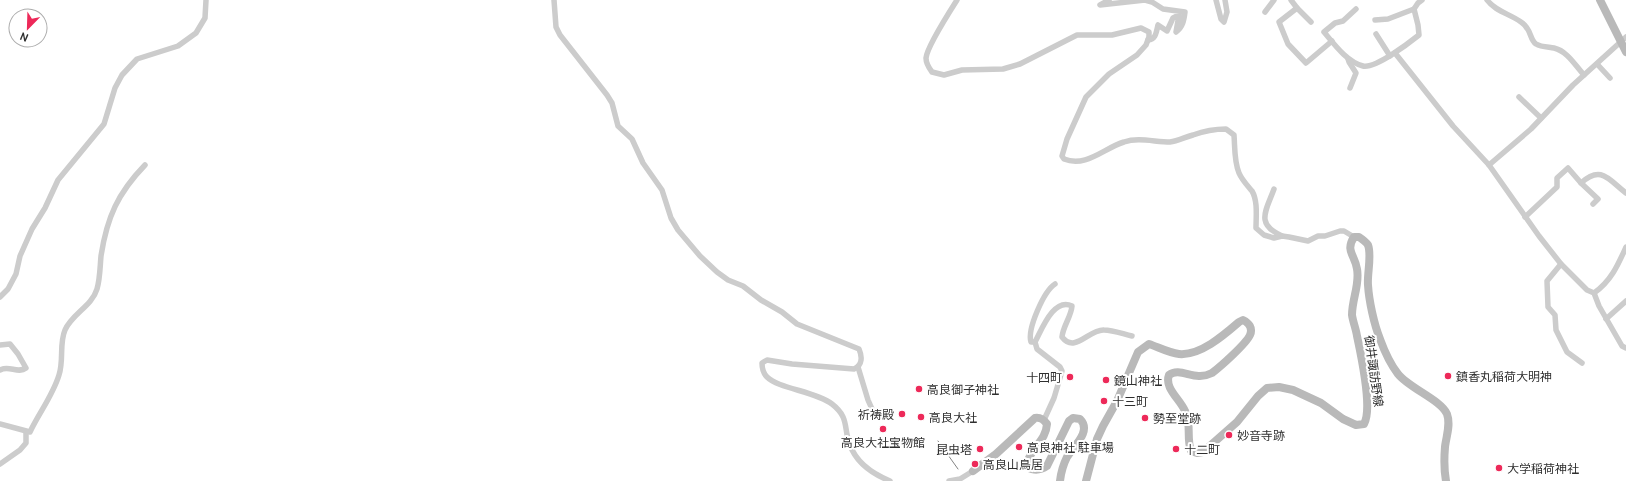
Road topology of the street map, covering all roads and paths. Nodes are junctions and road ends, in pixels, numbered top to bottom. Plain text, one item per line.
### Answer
1 (206, 0) edge
2 (554, 0) edge
3 (956, 0) edge
4 (1109, 0) edge
5 (1216, 0) edge
6 (1225, 0) edge
7 (1274, 0) edge
8 (1291, 0) edge
9 (1422, 0) edge
10 (1487, 0) edge
11 (1600, 0) edge
12 (1297, 8) junction
13 (1356, 9) dead end
14 (1414, 9) junction
15 (1265, 12) dead end
16 (1375, 20) dead end
17 (1311, 22) dead end
18 (1158, 26) junction
19 (1147, 31) junction
20 (1376, 34) dead end
21 (1148, 40) junction
22 (1623, 40) edge
23 (1332, 41) junction
24 (1626, 52) edge
25 (1392, 54) junction
26 (1348, 59) junction
27 (1597, 64) junction
28 (1584, 75) junction
29 (1610, 78) dead end
30 (1350, 88) dead end
31 (1519, 97) dead end
32 (1541, 118) junction
33 (145, 165) dead end
34 (1489, 165) junction
35 (1581, 183) junction
36 (1274, 189) dead end
37 (1626, 193) edge
38 (1593, 204) dead end
39 (1525, 217) junction
40 (1282, 236) junction
41 (1354, 237) junction
42 (1626, 247) edge
43 (1561, 264) junction
44 (1055, 284) dead end
45 (1594, 293) junction
46 (0, 297) edge
47 (1626, 300) edge
48 (1606, 319) junction
49 (1132, 336) dead end
50 (1035, 342) junction
51 (0, 345) edge
52 (1626, 348) edge
53 (1582, 363) dead end
54 (858, 367) junction
55 (0, 370) edge
56 (872, 408) dead end
57 (1044, 420) junction
58 (0, 424) edge
59 (26, 432) junction
60 (0, 464) edge
61 (973, 471) joint
62 (890, 481) edge
63 (949, 481) edge
64 (1060, 481) edge
65 (1086, 481) edge
66 (1446, 481) edge

1 - 46 street
2 - 54 street
3 - 19 street
4 - 18 street
5 - 6 street
7 - 15 street
8 - 12 street
9 - 14 street
10 - 28 street
11 - 22 main road
12 - 17 street
12 - 23 street
13 - 23 street
14 - 16 street
14 - 25 street
18 - 19 street
18 - 21 street
19 - 21 street
20 - 25 street
21 - 40 street
22 - 24 main road
22 - 27 street
23 - 26 street
25 - 26 street
25 - 34 street
26 - 30 street
27 - 28 street
27 - 29 street
28 - 32 street
31 - 32 street
32 - 34 street
33 - 59 street
34 - 39 street
35 - 37 street
35 - 38 street
35 - 39 street
36 - 40 street
39 - 43 street
40 - 41 street
41 - 65 main road, 御井諏訪野線
41 - 66 main road, 御井諏訪野線
42 - 45 street
43 - 45 street
43 - 53 street
44 - 50 street
45 - 48 street
47 - 48 street
48 - 52 street
49 - 50 street
50 - 57 street
51 - 55 street
54 - 56 street
54 - 62 street
57 - 61 main road
57 - 64 main road
58 - 59 street
59 - 60 street
61 - 63 street

